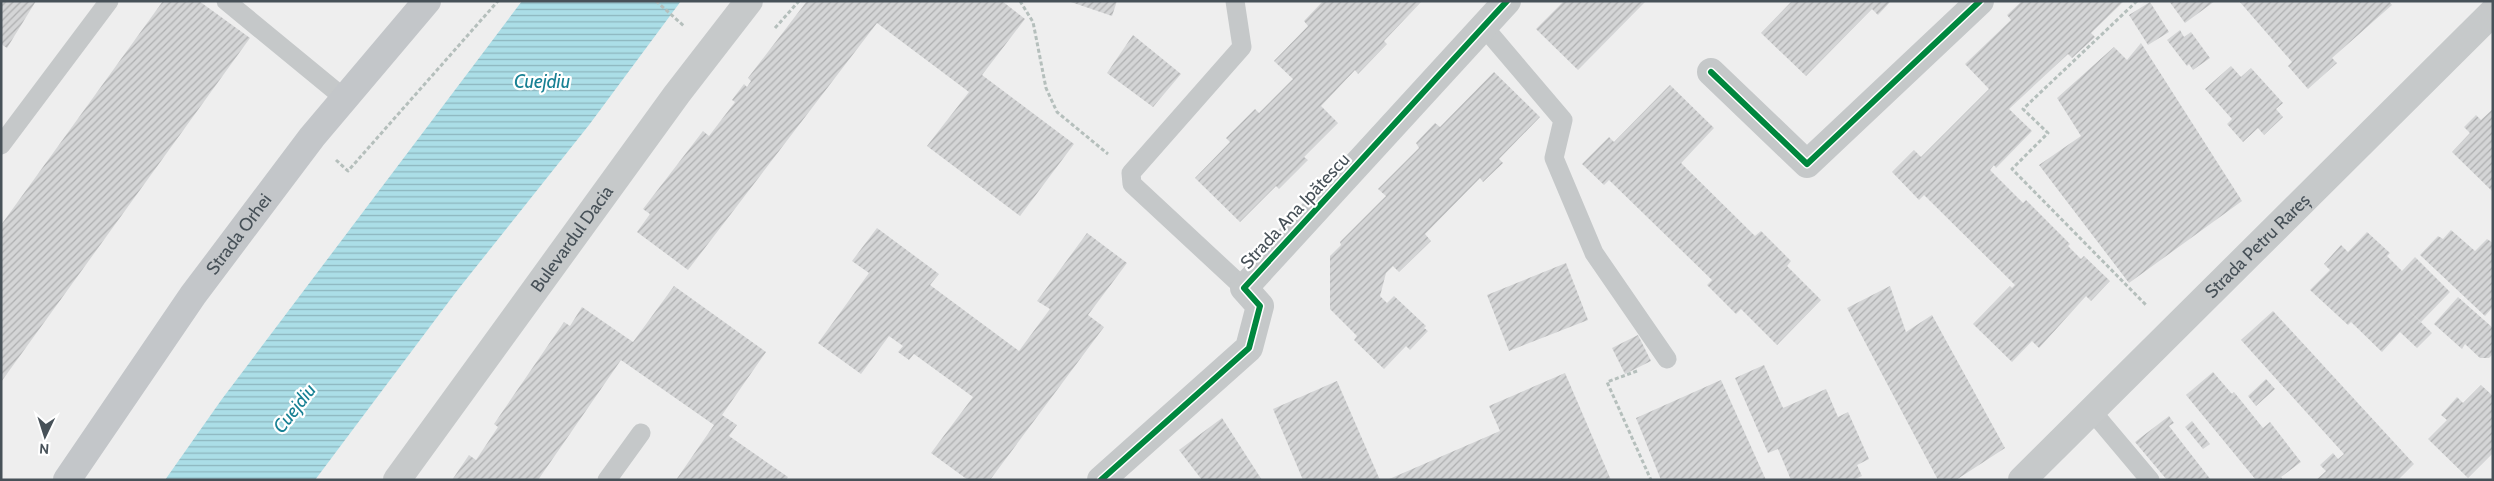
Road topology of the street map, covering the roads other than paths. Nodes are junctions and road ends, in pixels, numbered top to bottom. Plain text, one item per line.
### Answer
1 (109, 1) edge
2 (226, 1) edge
3 (427, 1) edge
4 (749, 1) edge
5 (1235, 1) edge
6 (1506, 1) edge
7 (1963, 7) edge
8 (2493, 12) edge
9 (1484, 27) junction
10 (1711, 72) dead end
11 (344, 98) junction
12 (1, 145) edge
13 (1244, 288) junction
14 (1667, 359) road end
15 (2091, 410) junction
16 (641, 433) dead end
17 (67, 480) edge
18 (397, 480) edge
19 (607, 480) edge
20 (1101, 480) edge
21 (2022, 480) edge
22 (2150, 480) edge

1 - 12 lane
2 - 11 lane
3 - 11 main road, Strada Orhei
4 - 18 main road, Bulevardul Dacia
5 - 13 lane
6 - 9 street, Strada Ana Ipătescu
7 - 10 street
8 - 15 main road, Strada Petru Rareș
9 - 13 street, Strada Ana Ipătescu
9 - 14 lane
11 - 17 main road, Strada Orhei
13 - 20 street, Strada Ana Ipătescu
15 - 21 main road, Strada Petru Rareș
15 - 22 lane
16 - 19 lane

